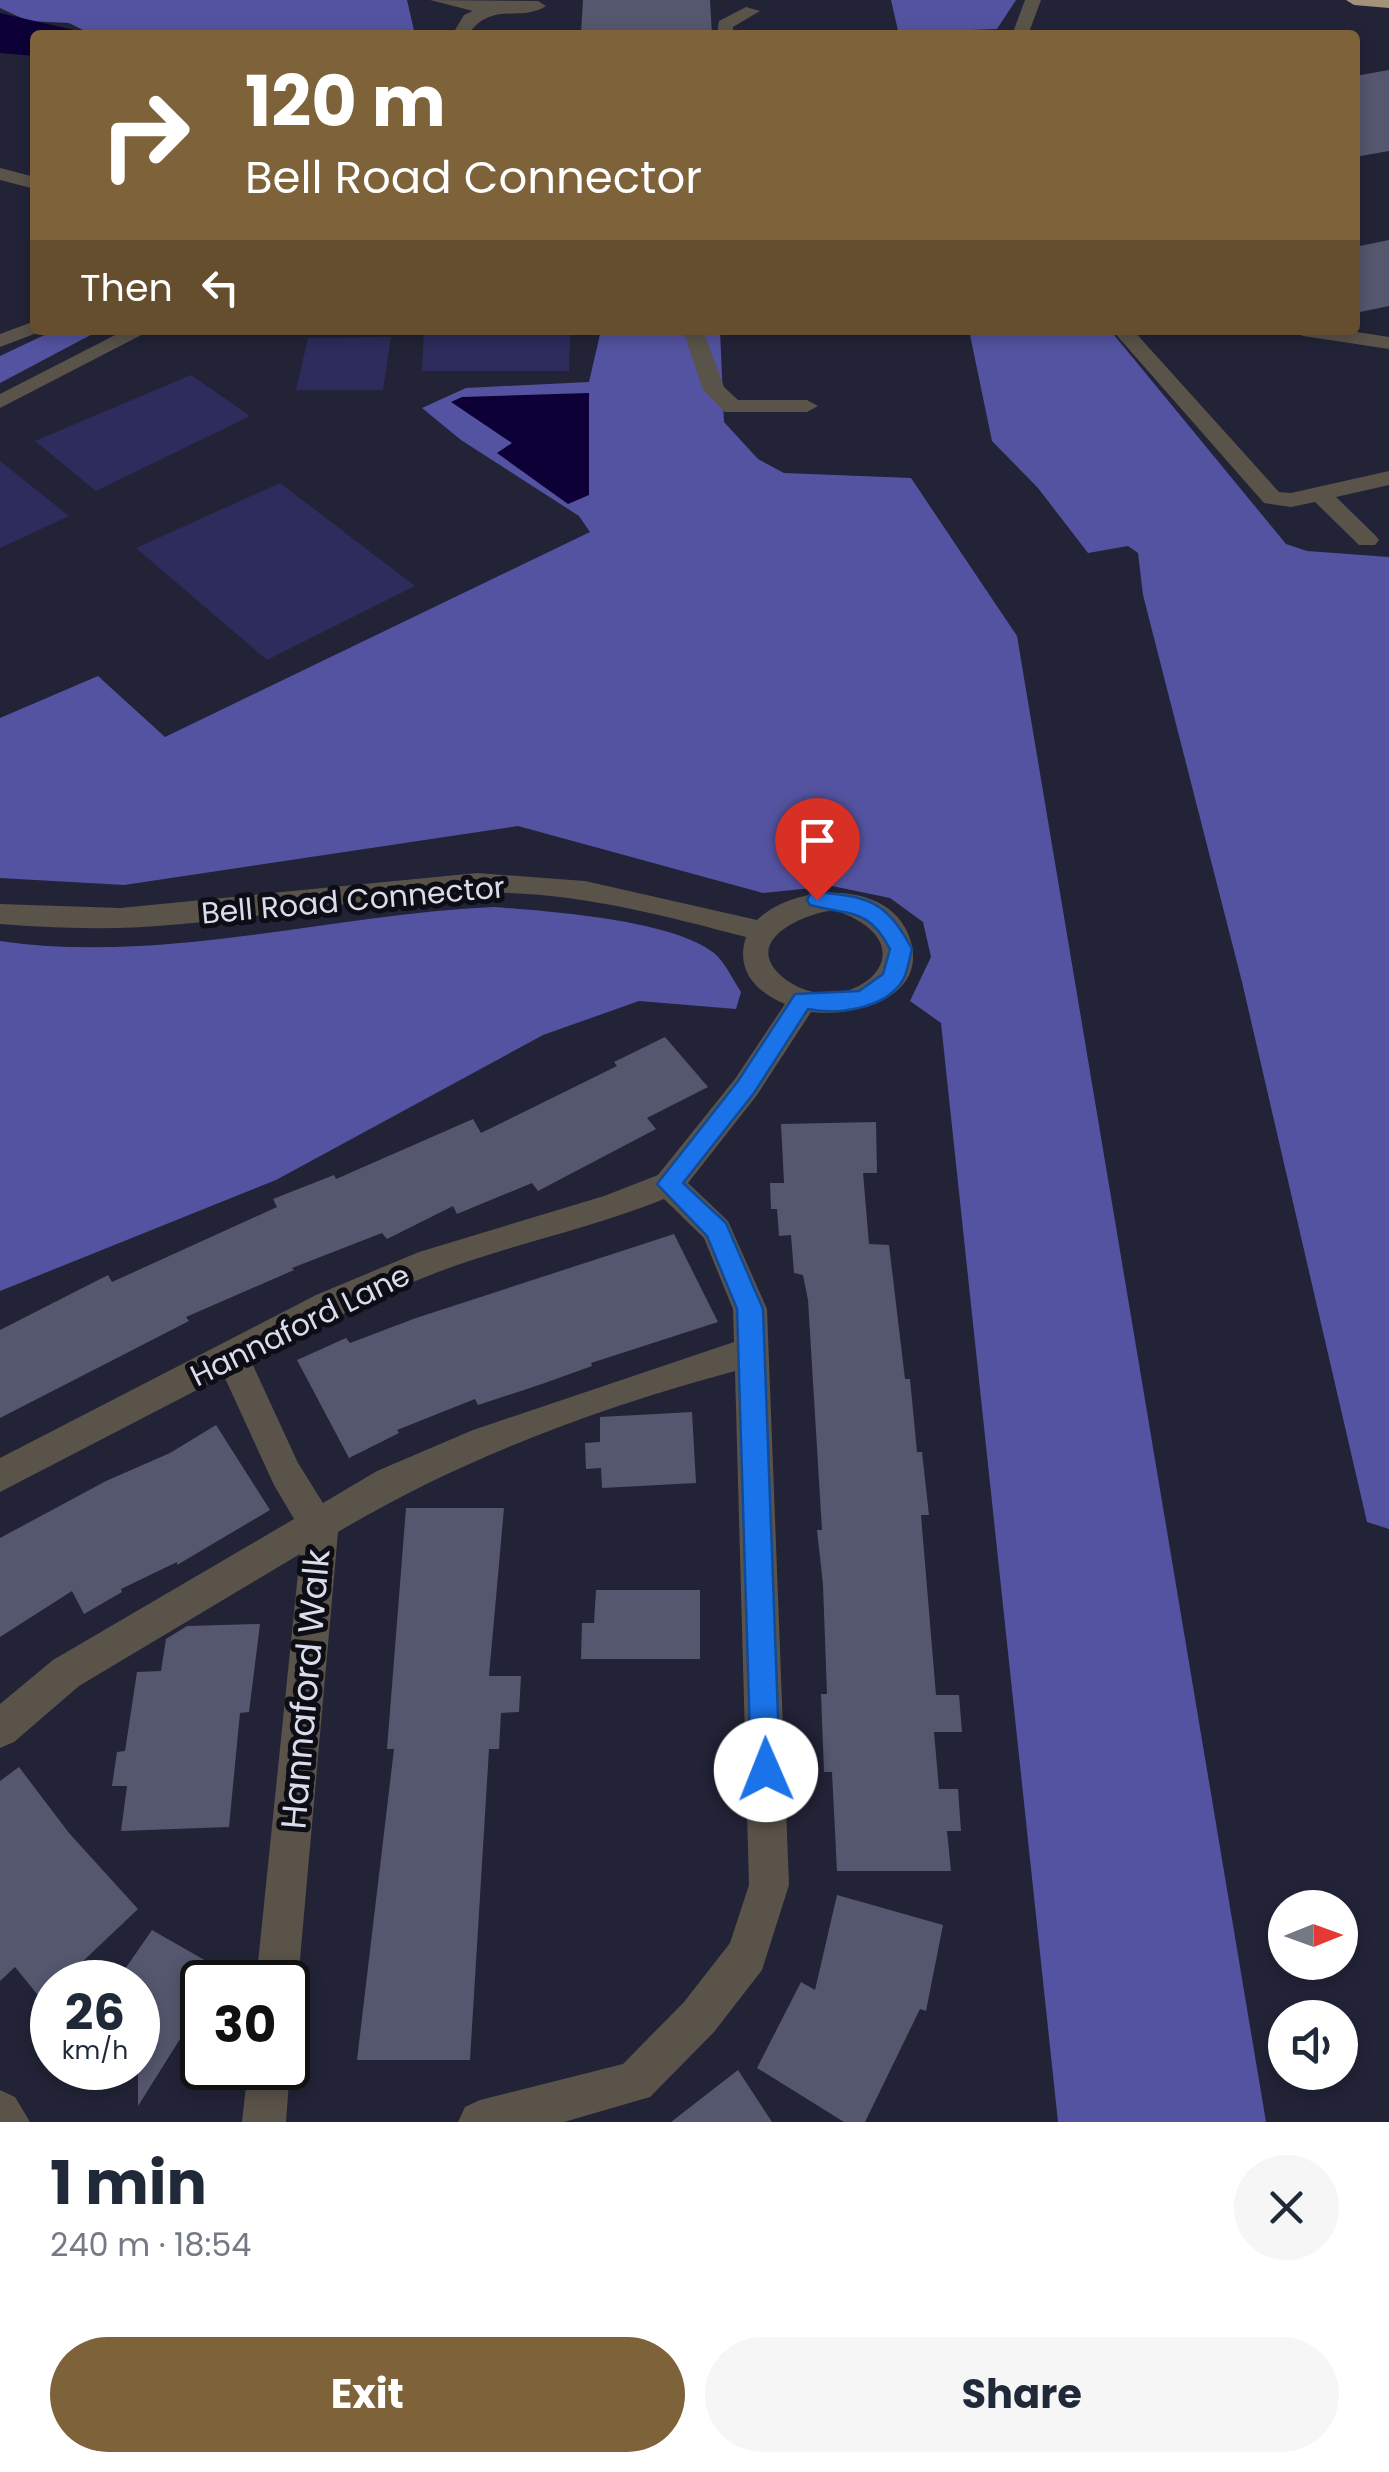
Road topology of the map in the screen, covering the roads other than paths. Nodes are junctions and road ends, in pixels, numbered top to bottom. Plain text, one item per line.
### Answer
1 (438, 0) edge
2 (1034, 0) edge
3 (1354, 0) edge
4 (1389, 3) edge
5 (538, 6) dead end
6 (494, 7) junction
7 (752, 11) dead end
8 (447, 30) edge
9 (463, 30) edge
10 (724, 30) edge
11 (1022, 30) edge
12 (0, 174) edge
13 (30, 181) edge
14 (30, 329) edge
15 (131, 335) edge
16 (695, 335) edge
17 (1126, 335) edge
18 (1336, 335) edge
19 (0, 341) edge
20 (1389, 343) edge
21 (0, 402) edge
22 (807, 406) dead end
23 (1389, 478) edge
24 (1320, 494) junction
25 (1367, 540) dead end
26 (0, 914) edge
27 (761, 931) junction
28 (803, 1000) junction
29 (669, 1184) junction
30 (754, 1351) junction
31 (232, 1356) junction
32 (0, 1476) edge
33 (317, 1525) junction
34 (0, 1729) edge
35 (279, 1960) edge
36 (267, 2090) edge
37 (0, 2112) edge
38 (8, 2122) edge
39 (264, 2122) edge
40 (480, 2122) edge

1 - 6 street
1 - 8 street
2 - 11 street
3 - 4 highway
5 - 6 street
6 - 9 street
7 - 10 street
12 - 13 street
14 - 19 street
15 - 21 street
16 - 22 street
17 - 24 street
18 - 20 street
23 - 24 street
24 - 25 street
26 - 27 street, Bell Road Connector
27 - 28 street
27 - 28 street
28 - 29 street
29 - 30 street
29 - 31 street, Hannaford Lane
30 - 33 street
30 - 40 street
31 - 32 street, Hannaford Lane
31 - 33 street, Hannaford Walk
33 - 34 street
33 - 35 street, Hannaford Walk
36 - 39 street
37 - 38 street

